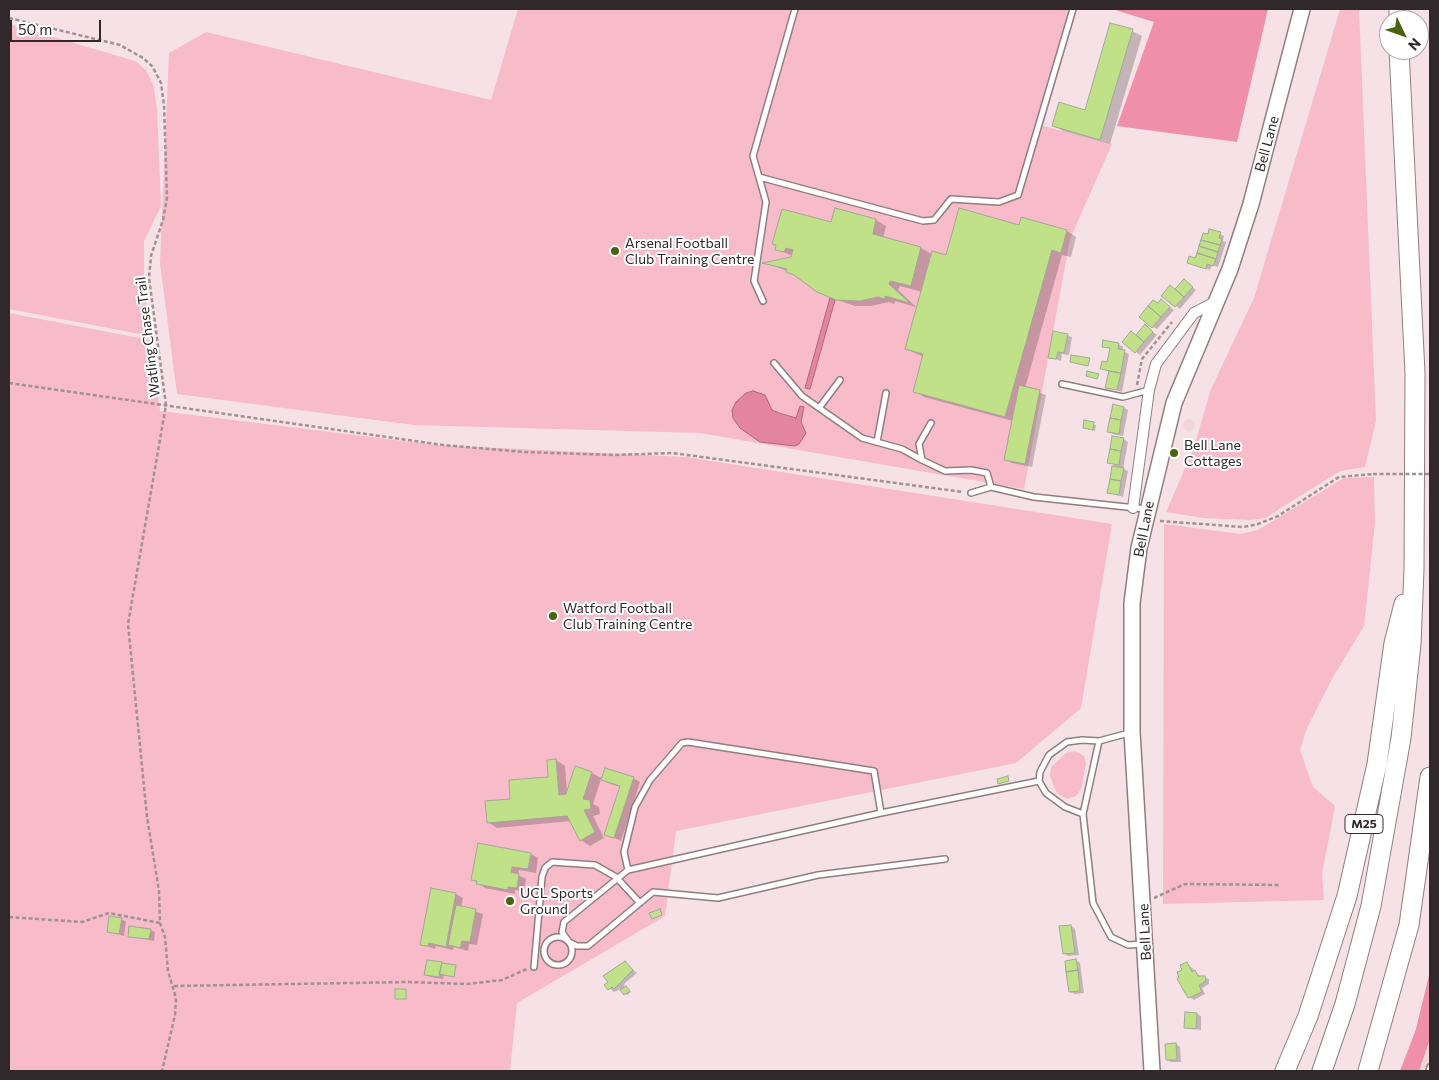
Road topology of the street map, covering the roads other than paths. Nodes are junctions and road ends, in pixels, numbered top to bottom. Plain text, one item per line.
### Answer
1 (796, 9) edge
2 (1073, 9) edge
3 (1302, 9) edge
4 (1399, 60) edge
5 (758, 176) junction
6 (764, 301) dead end
7 (1217, 301) junction
8 (774, 363) dead end
9 (840, 380) dead end
10 (1062, 384) dead end
11 (1149, 390) junction
12 (886, 393) dead end
13 (819, 408) junction
14 (931, 423) dead end
15 (877, 442) junction
16 (922, 460) junction
17 (991, 486) junction
18 (971, 493) road end
19 (1140, 509) junction
20 (1414, 569) junction
21 (1132, 732) junction
22 (1100, 741) junction
23 (1430, 777) edge
24 (1039, 782) junction
25 (881, 813) junction
26 (1083, 814) junction
27 (945, 859) dead end
28 (628, 870) junction
29 (616, 877) junction
30 (640, 904) junction
31 (569, 942) junction
32 (1146, 944) junction
33 (534, 967) road end
34 (1370, 1062) edge
35 (1152, 1071) edge
36 (1285, 1071) edge
37 (1322, 1071) edge
38 (1364, 1071) edge

1 - 5 lane
2 - 5 lane
3 - 7 main road, Bell Lane
4 - 20 highway, M25
5 - 6 lane
7 - 11 street
7 - 19 main road, Bell Lane
8 - 13 lane
9 - 13 lane
10 - 11 lane
11 - 19 street
12 - 15 lane
13 - 15 lane
14 - 16 lane
15 - 16 lane
16 - 17 lane
17 - 18 lane
17 - 19 lane
19 - 21 main road, Bell Lane
20 - 36 highway, M25
20 - 37 highway, M25
21 - 22 lane
21 - 32 main road, Bell Lane
22 - 24 lane
22 - 26 lane
23 - 34 highway
24 - 25 lane
24 - 26 lane
25 - 28 lane
25 - 28 lane
26 - 32 lane
27 - 30 lane
28 - 29 lane
29 - 30 lane
29 - 31 lane
29 - 33 lane
30 - 31 lane
31 - 31 lane
32 - 35 main road, Bell Lane
34 - 38 highway

